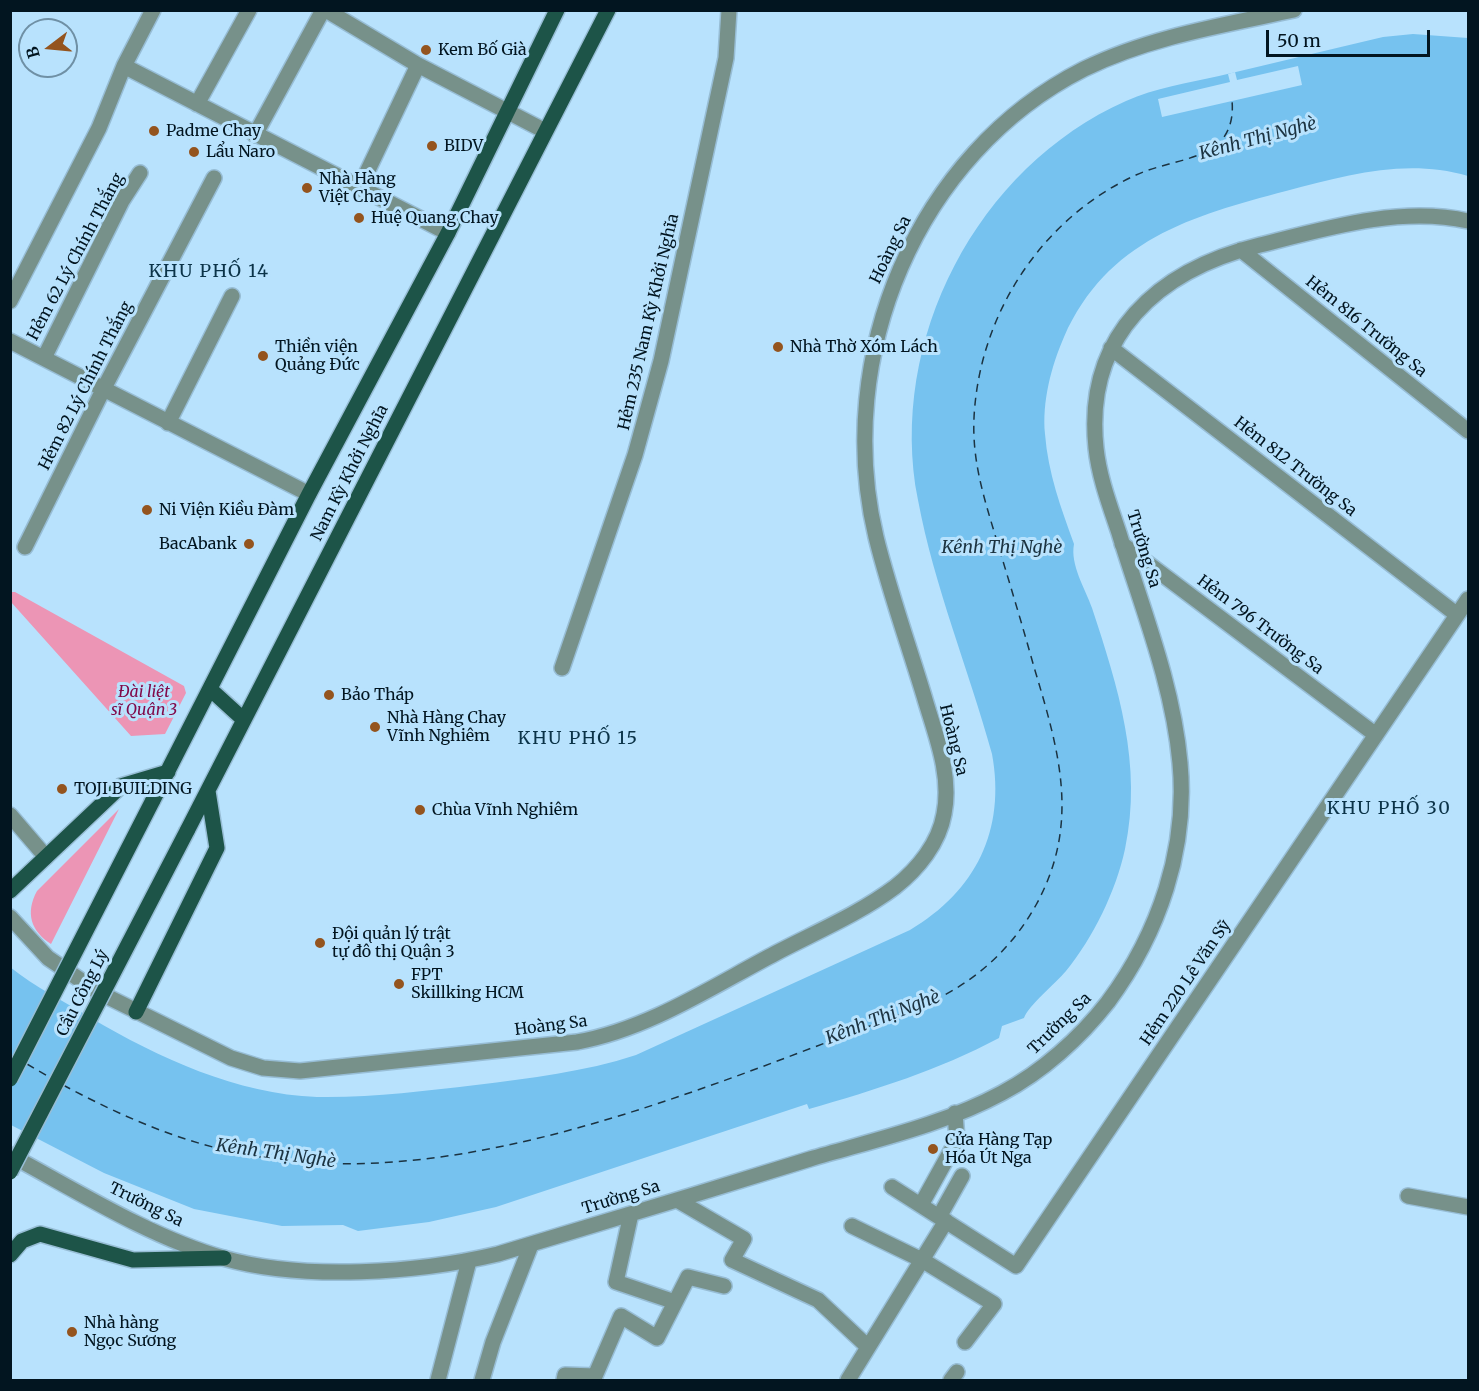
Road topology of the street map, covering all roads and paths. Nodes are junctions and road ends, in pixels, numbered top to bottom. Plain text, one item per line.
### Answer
1 (153, 10) edge
2 (249, 10) edge
3 (325, 10) edge
4 (558, 10) edge
5 (608, 10) edge
6 (729, 10) edge
7 (1294, 10) edge
8 (418, 64) junction
9 (124, 66) junction
10 (197, 104) junction
11 (508, 112) junction
12 (545, 131) junction
13 (255, 135) junction
14 (140, 173) dead end
15 (214, 177) dead end
16 (359, 189) junction
17 (1468, 221) edge
18 (448, 233) junction
19 (1241, 250) junction
20 (232, 296) dead end
21 (10, 301) edge
22 (10, 341) edge
23 (1111, 348) junction
24 (44, 358) junction
25 (103, 390) junction
26 (168, 423) junction
27 (1468, 431) edge
28 (309, 494) junction
29 (1122, 544) junction
30 (26, 547) dead end
31 (1468, 599) edge
32 (1456, 615) junction
33 (562, 668) dead end
34 (210, 690) junction
35 (244, 720) junction
36 (1376, 735) junction
37 (168, 772) junction
38 (208, 791) junction
39 (152, 802) joint
40 (10, 815) edge
41 (187, 831) joint
42 (46, 857) junction
43 (10, 891) edge
44 (10, 917) edge
45 (136, 1012) junction
46 (10, 1079) edge
47 (955, 1113) junction
48 (10, 1155) edge
49 (10, 1172) edge
50 (962, 1176) dead end
51 (892, 1187) dead end
52 (1408, 1196) dead end
53 (677, 1200) junction
54 (921, 1205) junction
55 (1468, 1208) edge
56 (631, 1214) junction
57 (942, 1219) junction
58 (852, 1226) dead end
59 (531, 1245) junction
60 (10, 1255) edge
61 (224, 1258) junction
62 (921, 1260) junction
63 (469, 1261) junction
64 (724, 1286) dead end
65 (675, 1302) junction
66 (964, 1342) dead end
67 (868, 1347) junction
68 (438, 1380) edge
69 (487, 1380) edge
70 (564, 1380) edge
71 (848, 1380) edge

1 - 9 street
2 - 10 street
3 - 8 street
3 - 13 street
4 - 11 main road, Nam Kỳ Khởi Nghĩa
5 - 12 main road, Nam Kỳ Khởi Nghĩa
6 - 33 street, Hẻm 235 Nam Kỳ Khởi Nghĩa
7 - 45 street, Hoàng Sa
8 - 11 street
8 - 16 street
9 - 10 street
9 - 21 street
10 - 13 street
11 - 12 street
11 - 18 main road, Nam Kỳ Khởi Nghĩa
12 - 35 main road, Nam Kỳ Khởi Nghĩa
13 - 16 street
14 - 24 street, Hẻm 62 Lý Chính Thắng
15 - 25 street, Hẻm 82 Lý Chính Thắng
16 - 18 street
17 - 19 street, Trường Sa
18 - 28 main road, Nam Kỳ Khởi Nghĩa
19 - 23 street, Trường Sa
19 - 27 street, Hẻm 816 Trường Sa
20 - 26 street
22 - 24 street
23 - 29 street, Trường Sa
23 - 32 street, Hẻm 812 Trường Sa
24 - 25 street
25 - 26 street
25 - 30 street, Hẻm 82 Lý Chính Thắng
26 - 28 street
28 - 34 main road, Nam Kỳ Khởi Nghĩa
29 - 36 street, Hẻm 796 Trường Sa
29 - 47 street, Trường Sa
31 - 32 street, Hẻm 220 Lê Văn Sỹ
32 - 36 street, Hẻm 220 Lê Văn Sỹ
34 - 35 main road
34 - 37 main road, Nam Kỳ Khởi Nghĩa
35 - 38 main road, Nam Kỳ Khởi Nghĩa
36 - 57 street, Hẻm 220 Lê Văn Sỹ
37 - 39 main road, Nam Kỳ Khởi Nghĩa
37 - 42 main road
38 - 41 main road, Nam Kỳ Khởi Nghĩa
38 - 45 main road
39 - 46 main road, Cầu Công Lý, bridge
40 - 42 street
41 - 49 main road, Cầu Công Lý, bridge
42 - 43 main road
44 - 45 street, Hoàng Sa
47 - 53 street, Trường Sa
47 - 54 street
48 - 61 street, Trường Sa
50 - 57 street
51 - 54 street, Hẻm 220 Lê Văn Sỹ
52 - 55 street
53 - 56 street, Trường Sa
53 - 67 street
54 - 57 street, Hẻm 220 Lê Văn Sỹ
56 - 59 street, Trường Sa
56 - 65 street
57 - 62 street
58 - 62 street
59 - 63 street, Trường Sa
59 - 69 street
60 - 61 main road
61 - 63 street, Trường Sa
62 - 66 street
62 - 67 street
63 - 68 street
64 - 65 street
65 - 70 street
67 - 71 street

